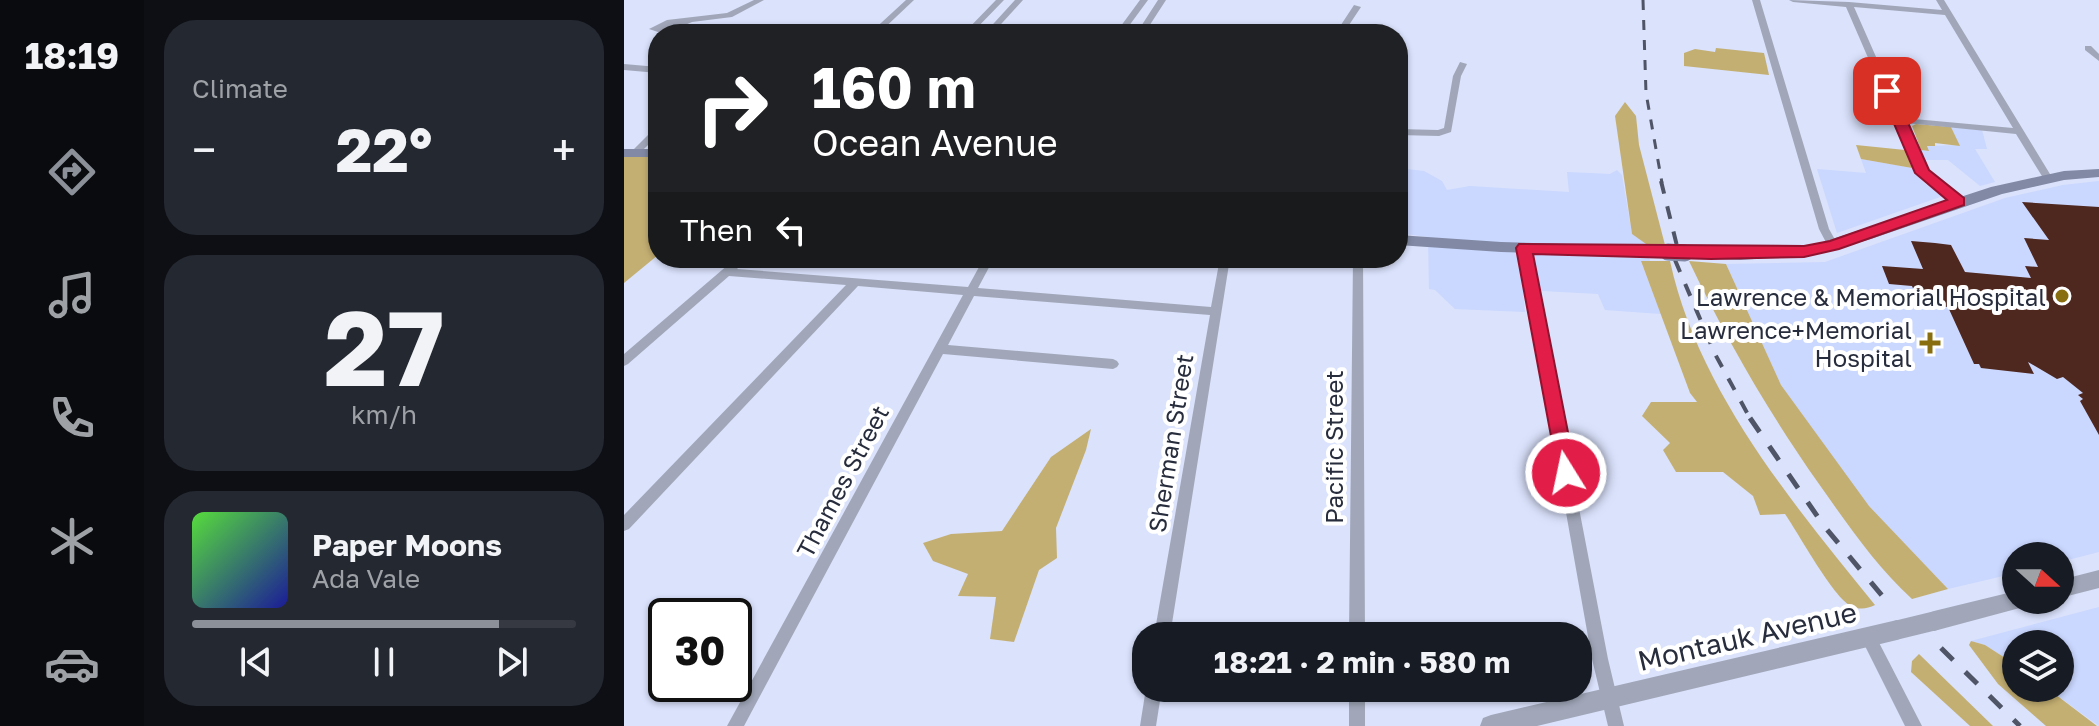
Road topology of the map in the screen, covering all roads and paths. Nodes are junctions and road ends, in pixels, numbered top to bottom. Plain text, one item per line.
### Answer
1 (760, 0) edge
2 (910, 0) edge
3 (1000, 0) edge
4 (1019, 0) edge
5 (1144, 0) edge
6 (1162, 0) edge
7 (1756, 0) edge
8 (1793, 0) edge
9 (1940, 0) edge
10 (1849, 4) junction
11 (1357, 7) dead end
12 (1948, 13) junction
13 (688, 21) dead end
14 (884, 24) edge
15 (977, 24) edge
16 (997, 24) edge
17 (1126, 24) edge
18 (1146, 24) edge
19 (1346, 24) edge
20 (2088, 48) dead end
21 (2099, 59) edge
22 (1463, 64) dead end
23 (624, 67) edge
24 (648, 69) edge
25 (1900, 120) junction
26 (2018, 131) junction
27 (1408, 132) edge
28 (648, 138) edge
29 (630, 153) edge
30 (2099, 173) edge
31 (2048, 179) junction
32 (1958, 201) junction
33 (1408, 241) edge
34 (1833, 245) junction
35 (1524, 248) junction
36 (732, 268) edge
37 (984, 268) edge
38 (1223, 268) edge
39 (1358, 268) edge
40 (727, 272) junction
41 (857, 281) junction
42 (972, 290) junction
43 (1216, 311) junction
44 (939, 349) junction
45 (624, 361) edge
46 (1113, 364) dead end
47 (624, 525) edge
48 (2099, 579) edge
49 (2074, 585) edge
50 (2002, 604) edge
51 (1164, 622) edge
52 (1357, 622) edge
53 (1868, 636) junction
54 (1610, 698) junction
55 (1152, 702) edge
56 (1357, 702) edge
57 (735, 726) edge
58 (1148, 726) edge
59 (1357, 726) edge
60 (1491, 726) edge
61 (1616, 726) edge
62 (1914, 726) edge

1 - 13 street
2 - 14 street
3 - 15 street
4 - 16 street
5 - 17 street
6 - 18 street
7 - 34 street
8 - 10 street
9 - 12 street
10 - 12 street
10 - 25 street
11 - 19 street
12 - 26 street
20 - 21 street
22 - 27 street
23 - 24 street
25 - 26 street
25 - 32 street
26 - 31 street
28 - 29 street
30 - 31 main road
31 - 32 main road
32 - 34 main road
33 - 35 main road
34 - 35 main road
35 - 54 street
36 - 40 street
37 - 42 street, Thames Street
38 - 43 street, Sherman Street
39 - 52 street, Pacific Street
40 - 41 street
40 - 45 street
41 - 42 street
41 - 47 street
42 - 43 street
42 - 44 street, Thames Street
43 - 51 street, Sherman Street
44 - 46 street
44 - 57 street, Thames Street
48 - 49 street
50 - 53 street, Montauk Avenue, bridge
53 - 54 street, Montauk Avenue
53 - 62 street
54 - 60 street, Montauk Avenue
54 - 61 street
55 - 58 street
56 - 59 street

